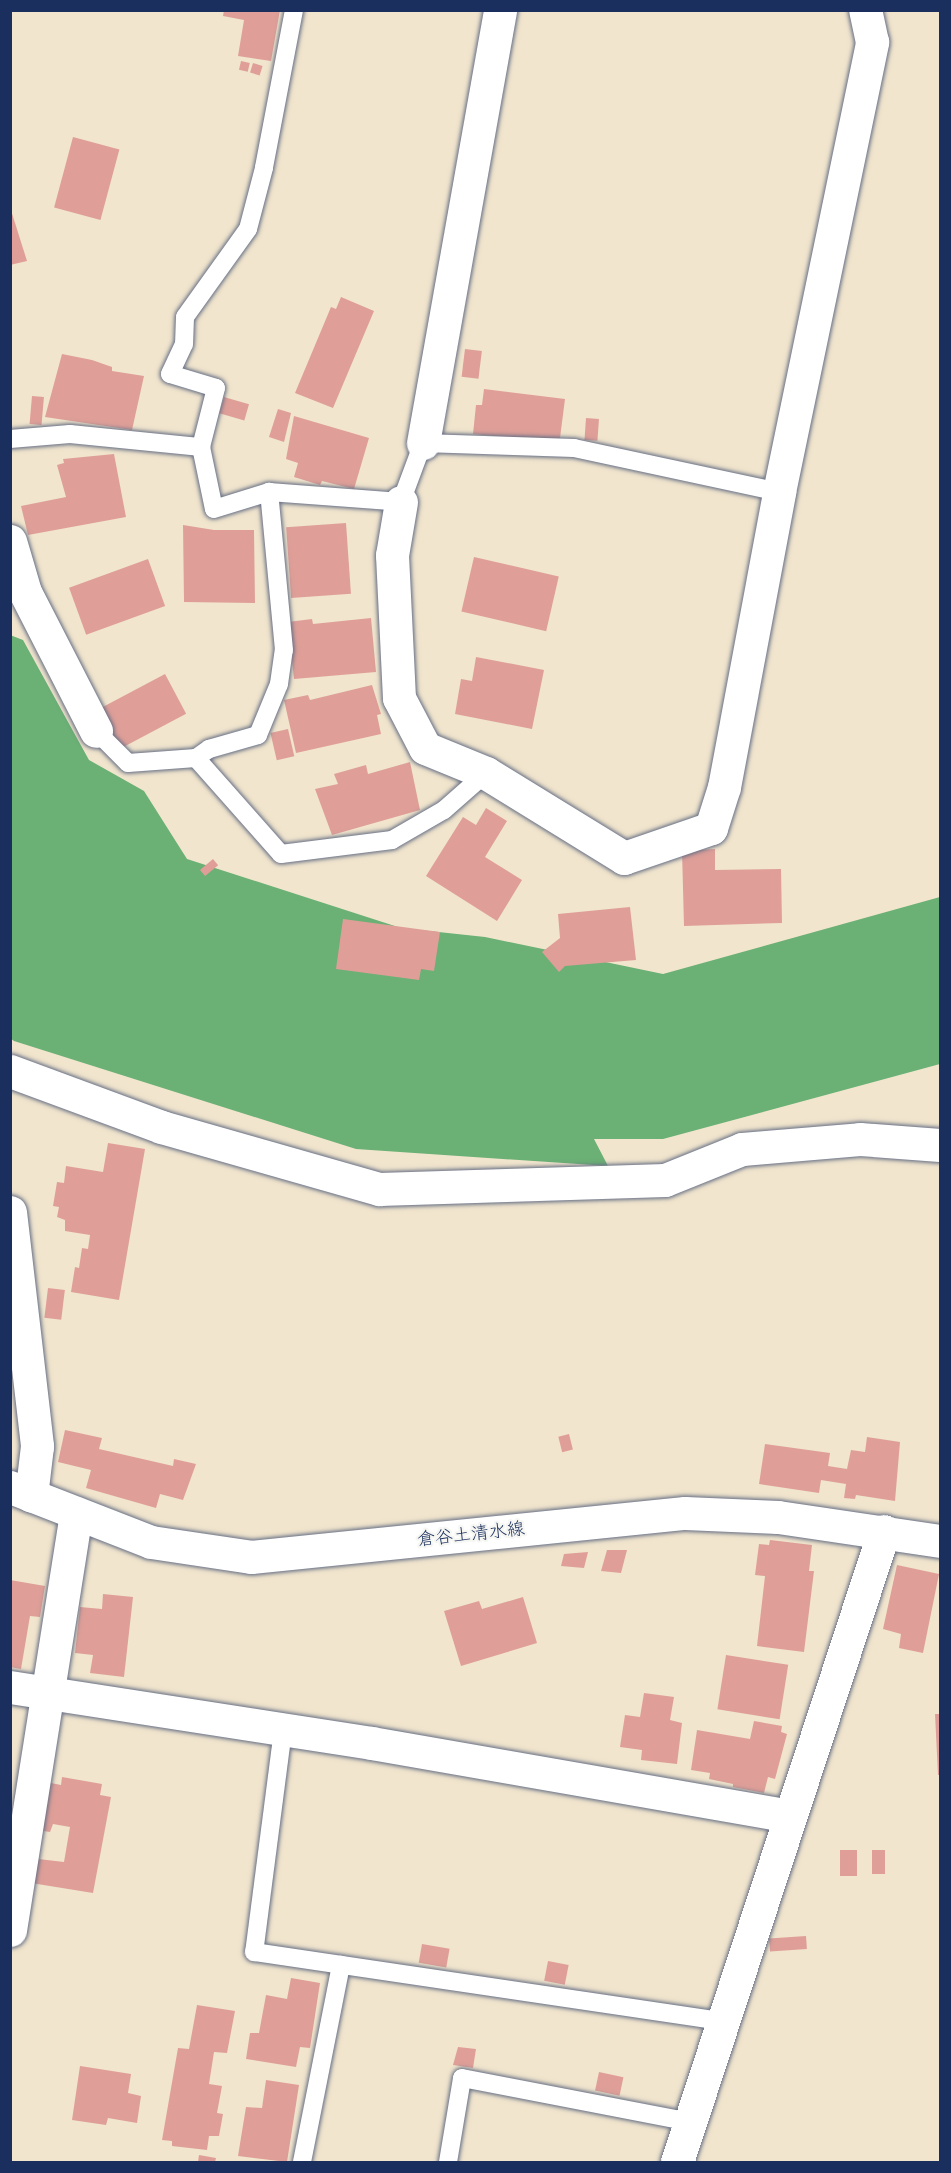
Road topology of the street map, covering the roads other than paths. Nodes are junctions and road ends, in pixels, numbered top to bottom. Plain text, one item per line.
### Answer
1 (294, 10) edge
2 (500, 10) edge
3 (865, 10) edge
4 (10, 440) edge
5 (423, 443) junction
6 (201, 447) junction
7 (269, 492) junction
8 (779, 492) junction
9 (401, 502) junction
10 (10, 541) edge
11 (96, 731) joint
12 (196, 758) junction
13 (486, 772) junction
14 (10, 1071) edge
15 (940, 1145) edge
16 (10, 1212) edge
17 (21, 1491) edge
18 (76, 1513) junction
19 (884, 1531) junction
20 (940, 1541) edge
21 (10, 1687) edge
22 (46, 1693) junction
23 (283, 1730) junction
24 (790, 1816) junction
25 (10, 1930) edge
26 (341, 1965) junction
27 (723, 2021) junction
28 (690, 2122) junction
29 (302, 2163) edge
30 (448, 2163) edge
31 (677, 2163) edge

1 - 6 lane
2 - 5 street
3 - 8 street
4 - 6 lane
5 - 8 lane
5 - 9 lane
6 - 7 lane
7 - 9 lane
7 - 12 lane
8 - 13 street
9 - 13 street
10 - 11 street
11 - 12 lane
12 - 13 lane
14 - 15 street
16 - 17 street
17 - 18 street, 倉谷土清水線
18 - 19 street, 倉谷土清水線
18 - 22 street
19 - 20 street, 倉谷土清水線
19 - 24 street
21 - 22 street
22 - 23 street
22 - 25 street
23 - 24 street
23 - 26 lane
24 - 27 street
26 - 27 lane
26 - 29 lane
27 - 28 street
28 - 30 lane
28 - 31 street

